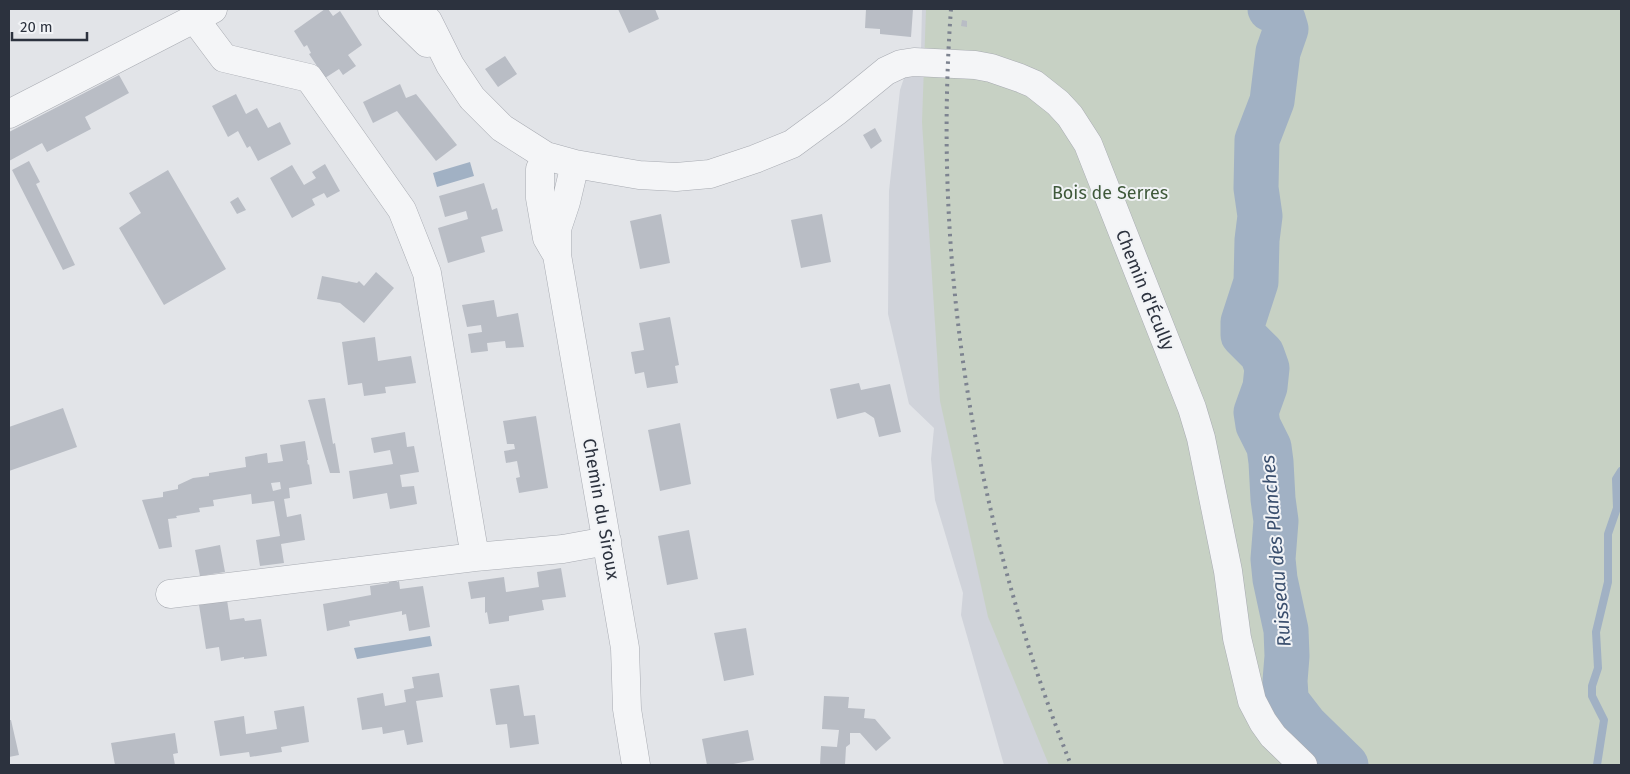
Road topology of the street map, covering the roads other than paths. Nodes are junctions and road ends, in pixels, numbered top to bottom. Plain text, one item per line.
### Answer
1 (392, 9) edge
2 (417, 9) edge
3 (207, 11) edge
4 (450, 65) junction
5 (9, 114) edge
6 (546, 156) junction
7 (575, 164) junction
8 (557, 254) junction
9 (607, 541) junction
10 (476, 557) junction
11 (170, 594) dead end
12 (636, 765) edge
13 (1303, 765) edge

1 - 4 street, Chemin d'Écully
2 - 4 street, Chemin d'Écully
3 - 5 street
3 - 10 street
4 - 6 street, Chemin d'Écully
6 - 7 street, Chemin d'Écully
6 - 8 street, Chemin du Siroux
7 - 8 street, Chemin du Siroux
7 - 13 street, Chemin d'Écully
8 - 9 street, Chemin du Siroux
9 - 10 street
9 - 12 street, Chemin du Siroux
10 - 11 street

